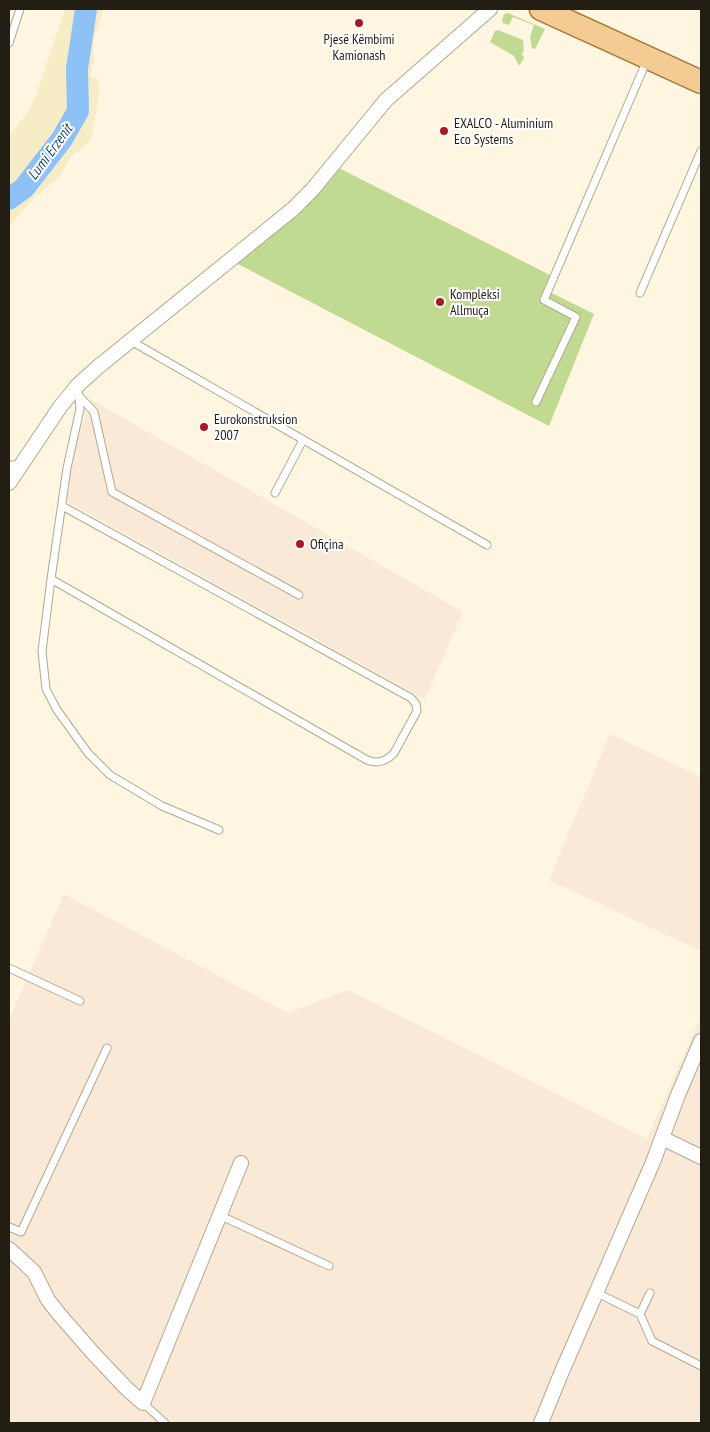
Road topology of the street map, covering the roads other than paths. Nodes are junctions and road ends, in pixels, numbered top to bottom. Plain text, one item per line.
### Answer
1 (20, 9) edge
2 (490, 9) edge
3 (541, 9) edge
4 (9, 43) edge
5 (648, 57) junction
6 (701, 82) edge
7 (701, 151) edge
8 (640, 293) dead end
9 (131, 341) junction
10 (79, 391) junction
11 (536, 402) dead end
12 (303, 440) junction
13 (16, 465) edge
14 (9, 483) edge
15 (275, 493) dead end
16 (62, 506) junction
17 (487, 545) dead end
18 (51, 579) junction
19 (298, 595) dead end
20 (219, 830) dead end
21 (9, 968) edge
22 (80, 1001) dead end
23 (701, 1041) edge
24 (107, 1048) dead end
25 (662, 1138) junction
26 (701, 1157) edge
27 (241, 1164) dead end
28 (220, 1215) junction
29 (9, 1227) edge
30 (9, 1249) edge
31 (328, 1266) dead end
32 (597, 1293) junction
33 (650, 1293) dead end
34 (640, 1314) junction
35 (701, 1366) edge
36 (143, 1403) junction
37 (166, 1423) edge
38 (541, 1423) edge

1 - 4 lane
2 - 9 street
3 - 5 main road
5 - 6 main road
5 - 11 lane
7 - 8 lane
9 - 10 street
9 - 12 lane
10 - 13 street
10 - 16 lane
10 - 19 lane
12 - 15 lane
12 - 17 lane
13 - 14 street
16 - 18 lane
16 - 18 lane
18 - 20 lane
21 - 22 lane
23 - 25 street
24 - 29 lane
25 - 26 street
25 - 32 street
27 - 28 street
28 - 31 lane
28 - 36 street
30 - 36 street
32 - 34 lane
32 - 38 street
33 - 34 lane
34 - 35 lane
36 - 37 lane

